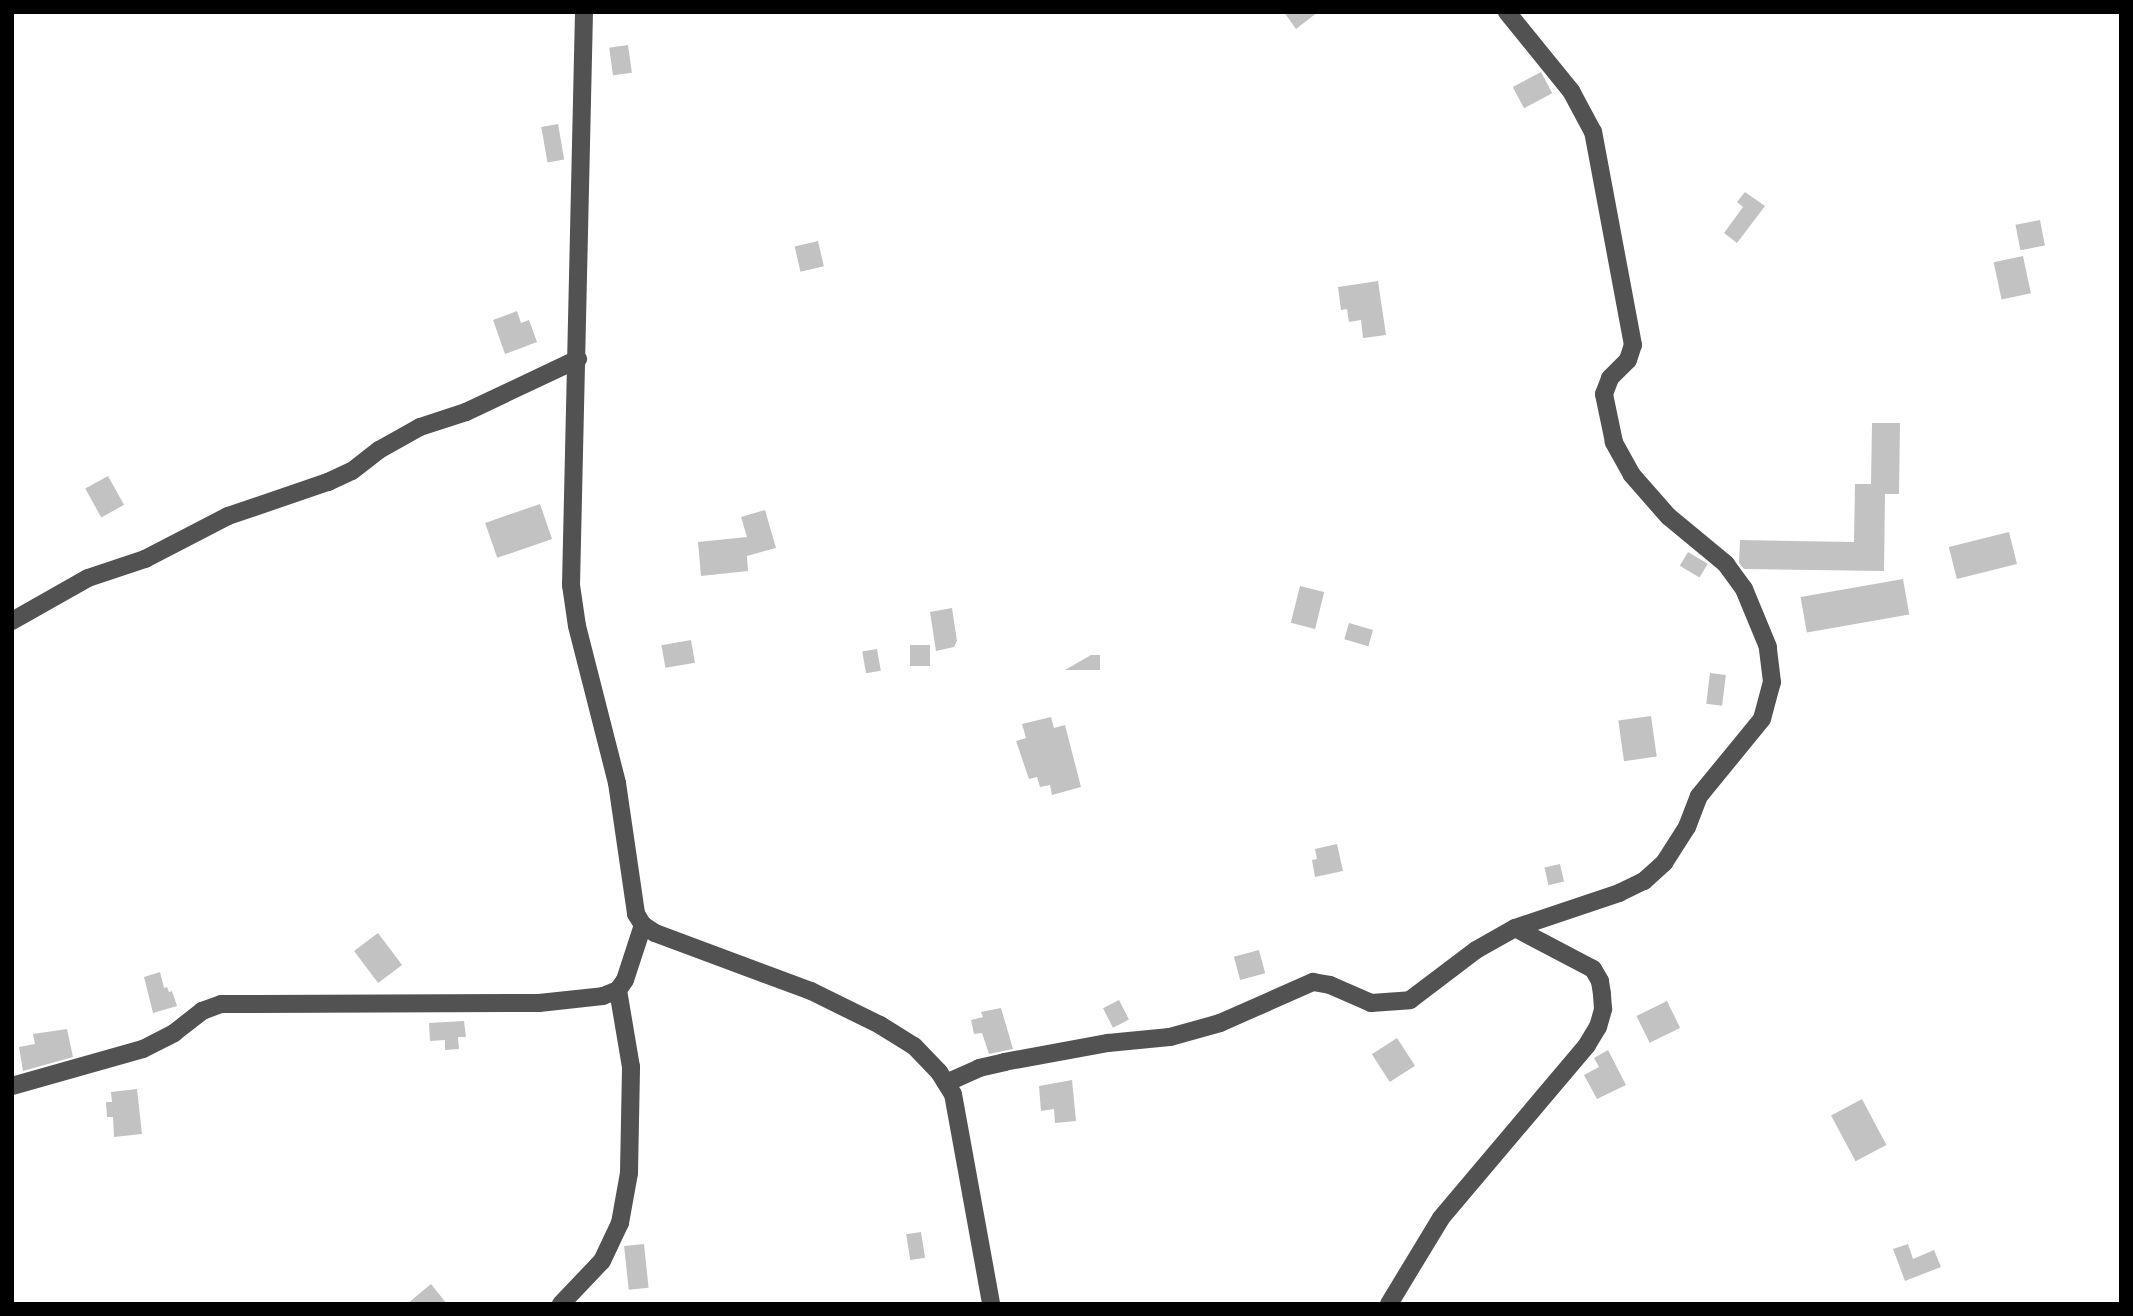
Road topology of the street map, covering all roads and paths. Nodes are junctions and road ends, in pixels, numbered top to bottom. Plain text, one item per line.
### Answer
1 (584, 12) edge
2 (1507, 12) edge
3 (578, 359) junction
4 (12, 621) edge
5 (643, 925) junction
6 (1515, 928) junction
7 (618, 990) junction
8 (946, 1083) junction
9 (12, 1086) edge
10 (561, 1304) edge
11 (991, 1304) edge
12 (1389, 1304) edge

1 - 3 street
2 - 6 street
3 - 4 street
3 - 5 street
5 - 7 street
5 - 8 street
6 - 8 street
6 - 12 street
7 - 9 street
7 - 10 street
8 - 11 street

